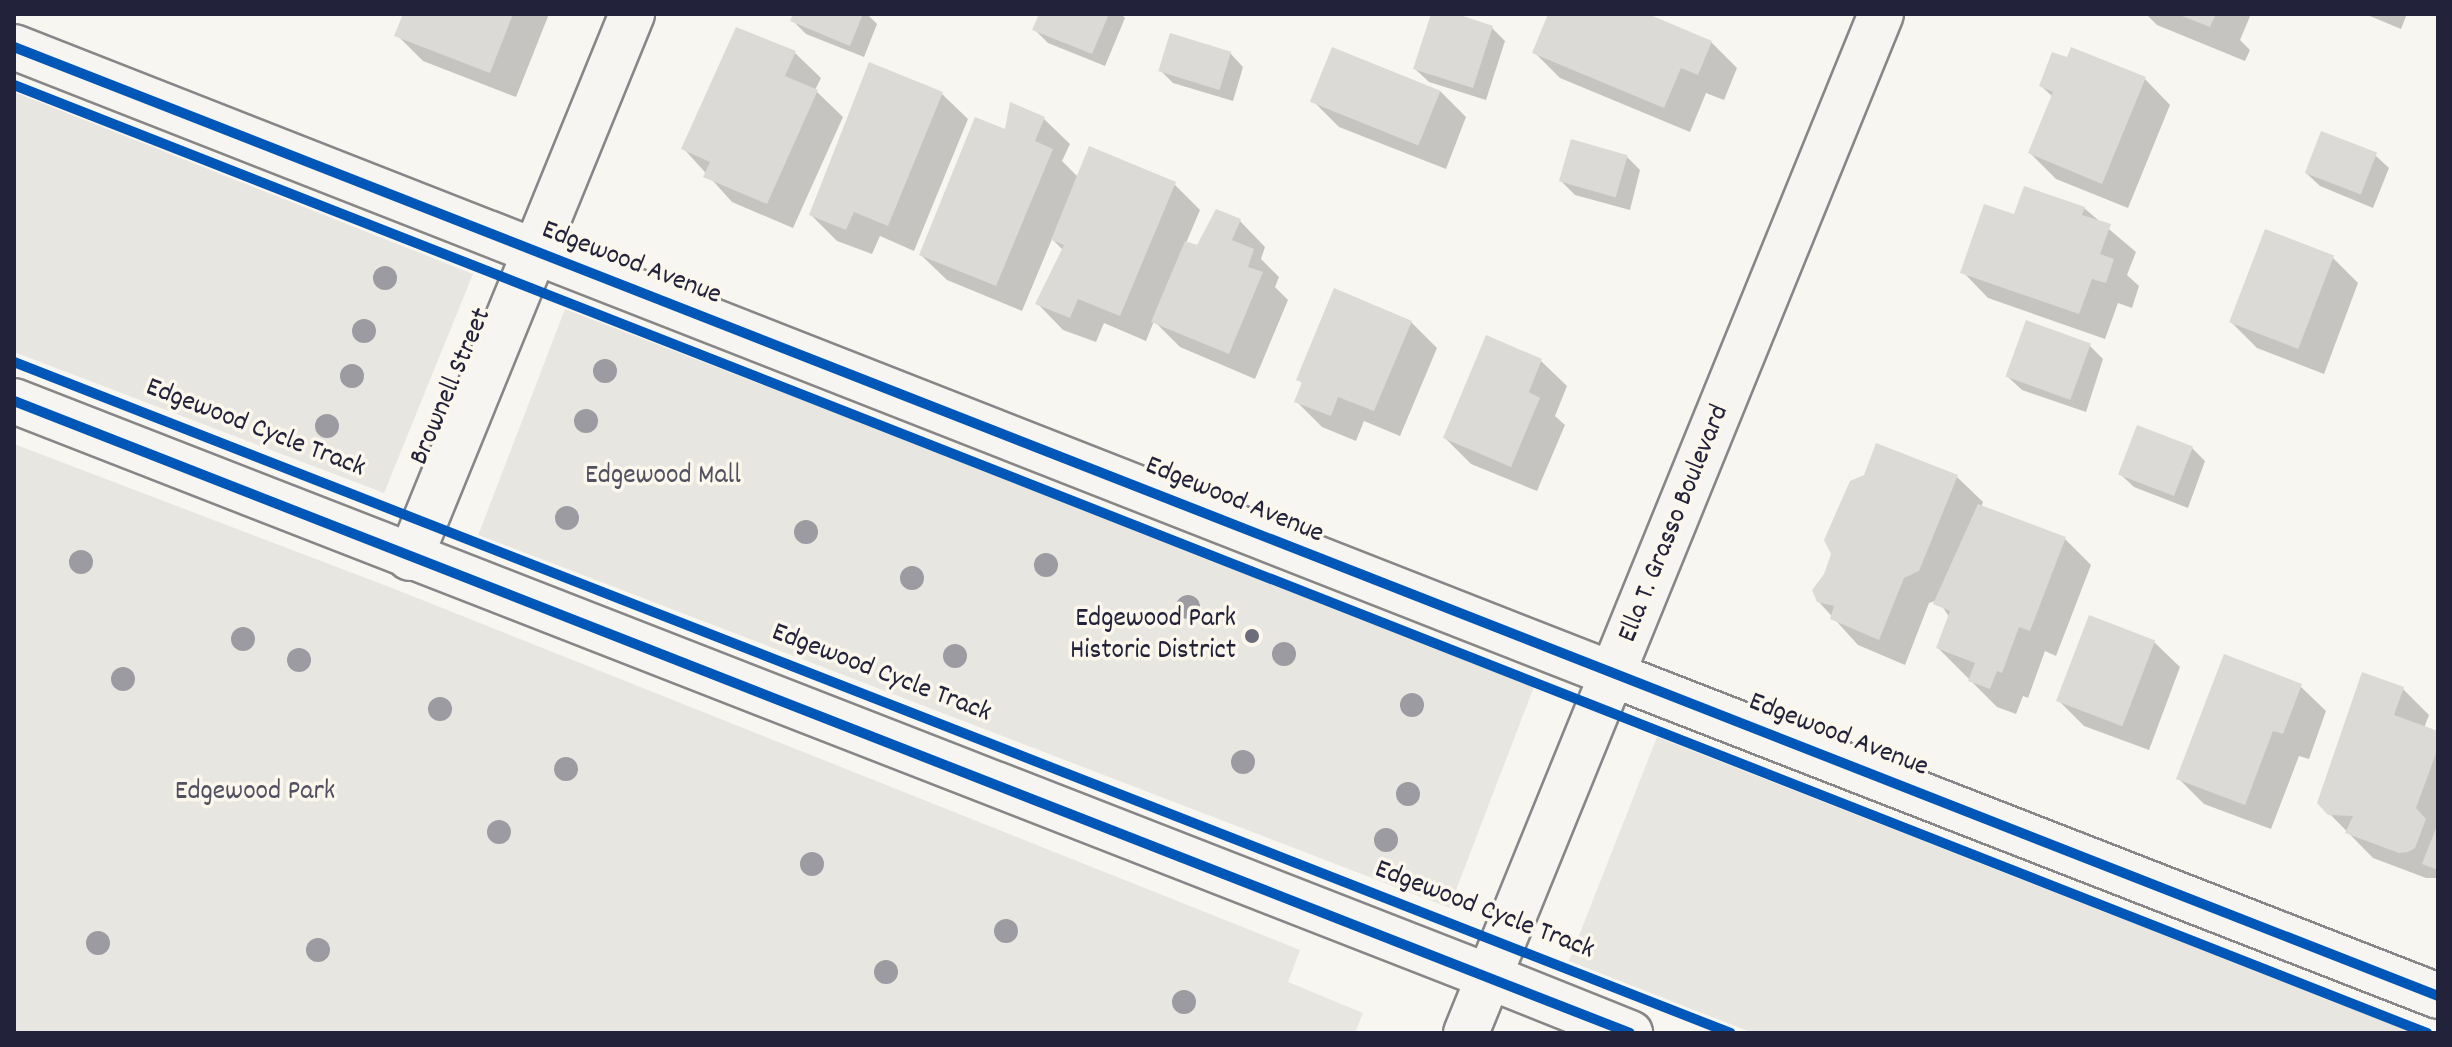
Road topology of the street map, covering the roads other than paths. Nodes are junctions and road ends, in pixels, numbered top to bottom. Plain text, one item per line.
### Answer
1 (632, 14) edge
2 (1881, 14) edge
3 (14, 47) edge
4 (536, 252) junction
5 (14, 401) edge
6 (410, 558) junction
7 (1614, 675) junction
8 (1490, 977) junction
9 (2438, 996) edge
10 (1466, 1033) edge
11 (1630, 1033) edge

1 - 4 street, Brownell Street
2 - 7 street, Ella T. Grasso Boulevard
3 - 4 street, Edgewood Avenue
4 - 6 street, Brownell Street
4 - 7 street, Edgewood Avenue
5 - 6 street
6 - 8 street
7 - 8 street, Ella T. Grasso Boulevard
7 - 9 street, Edgewood Avenue
8 - 10 street, Ella T. Grasso Boulevard
8 - 11 street

